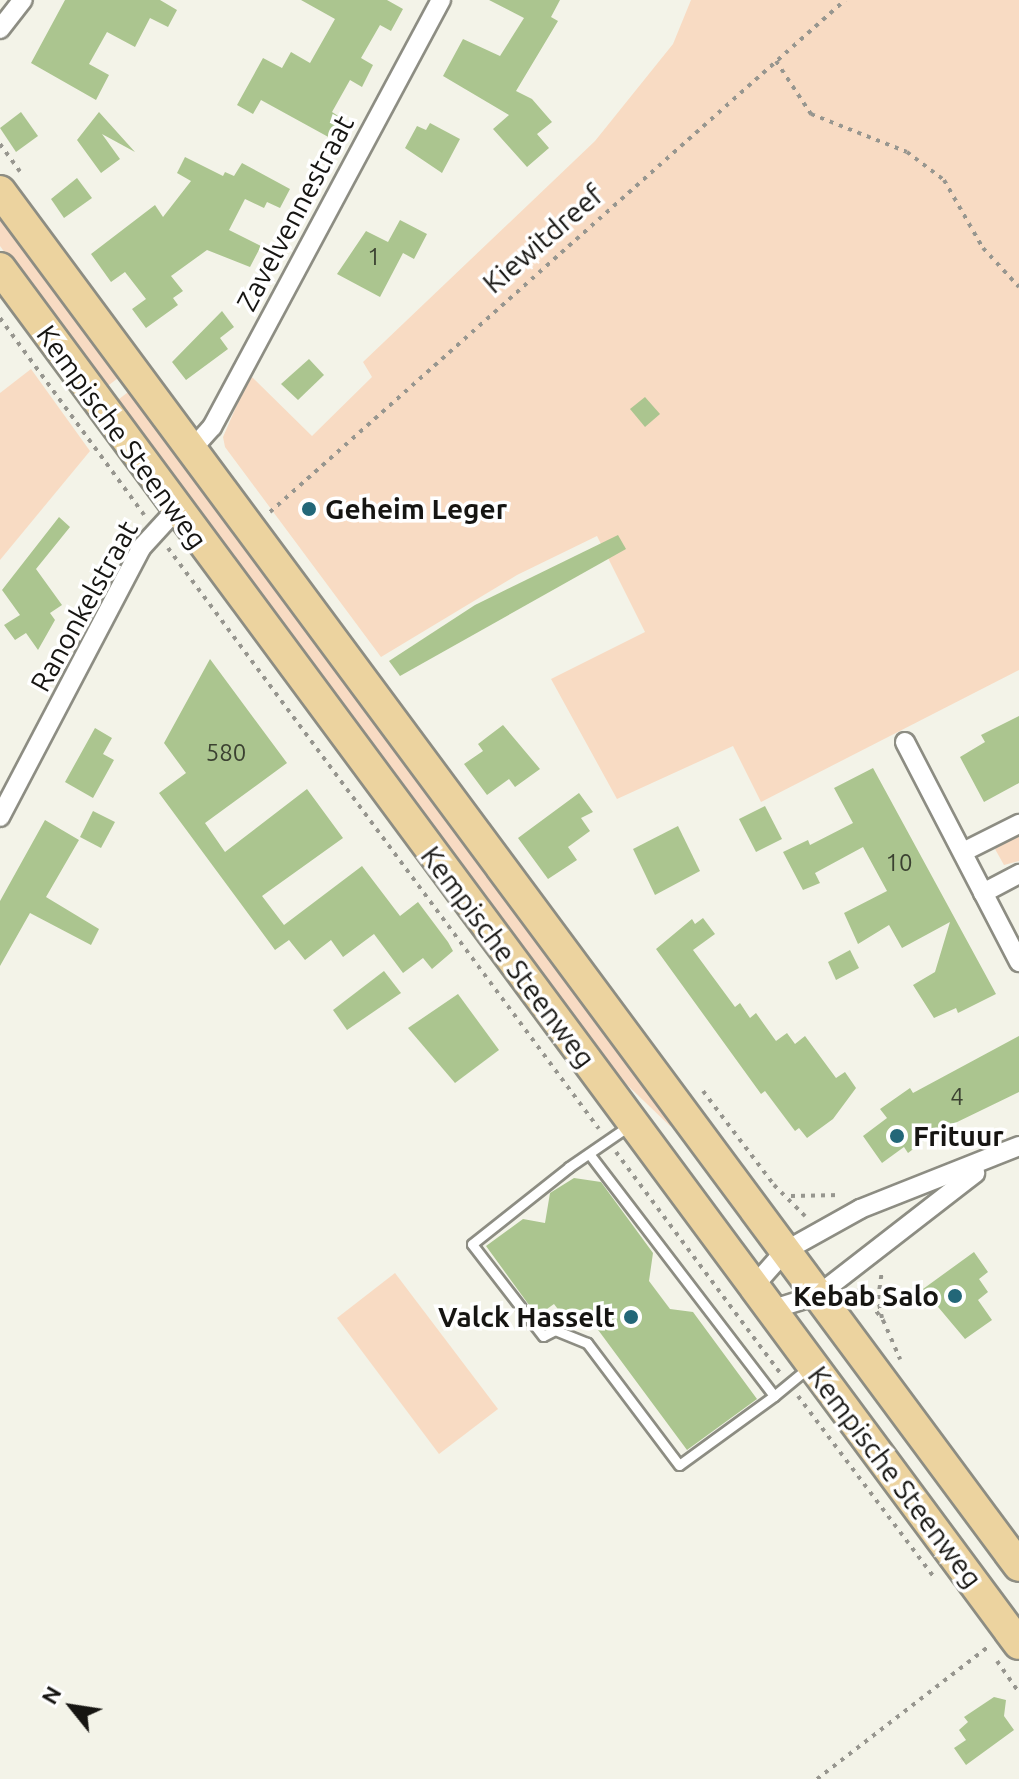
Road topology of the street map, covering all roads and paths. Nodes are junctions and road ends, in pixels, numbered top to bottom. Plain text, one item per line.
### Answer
1 (23, 0) edge
2 (441, 0) edge
3 (845, 0) edge
4 (0, 29) edge
5 (776, 61) junction
6 (0, 191) edge
7 (0, 268) edge
8 (1019, 287) edge
9 (0, 318) edge
10 (193, 448) junction
11 (270, 512) dead end
12 (165, 521) junction
13 (905, 742) dead end
14 (0, 817) edge
15 (1019, 824) edge
16 (963, 852) junction
17 (1019, 874) edge
18 (983, 893) junction
19 (1019, 962) edge
20 (632, 1123) junction
21 (610, 1143) junction
22 (1019, 1146) edge
23 (590, 1155) junction
24 (993, 1160) junction
25 (785, 1251) junction
26 (818, 1295) junction
27 (762, 1298) junction
28 (813, 1366) junction
29 (787, 1382) junction
30 (774, 1396) junction
31 (1019, 1566) edge
32 (941, 1586) dead end
33 (978, 1636) dead end
34 (1005, 1641) edge
35 (1019, 1692) edge
36 (817, 1779) edge

1 - 4 street
2 - 10 street, Zavelvennestraat
3 - 5 path, Kiewitdreef
5 - 8 path
5 - 11 path, Kiewitdreef
6 - 10 main road, Kempische Steenweg
7 - 12 main road, Kempische Steenweg
9 - 12 path
10 - 25 main road, Kempische Steenweg
12 - 14 street, Ranonkelstraat
12 - 20 main road, Kempische Steenweg
12 - 21 path
13 - 16 street
15 - 16 street
16 - 18 street
17 - 18 street
18 - 19 street
20 - 21 lane
20 - 27 main road, Kempische Steenweg
21 - 23 lane
21 - 29 path
22 - 24 street
23 - 30 lane
23 - 30 lane
24 - 25 street
24 - 26 street
25 - 26 main road, Kempische Steenweg
25 - 27 street
26 - 27 street
26 - 31 main road, Kempische Steenweg
27 - 28 main road, Kempische Steenweg
28 - 29 lane
28 - 34 main road, Kempische Steenweg
29 - 30 lane
29 - 32 path
33 - 34 path
34 - 35 path
34 - 36 path

